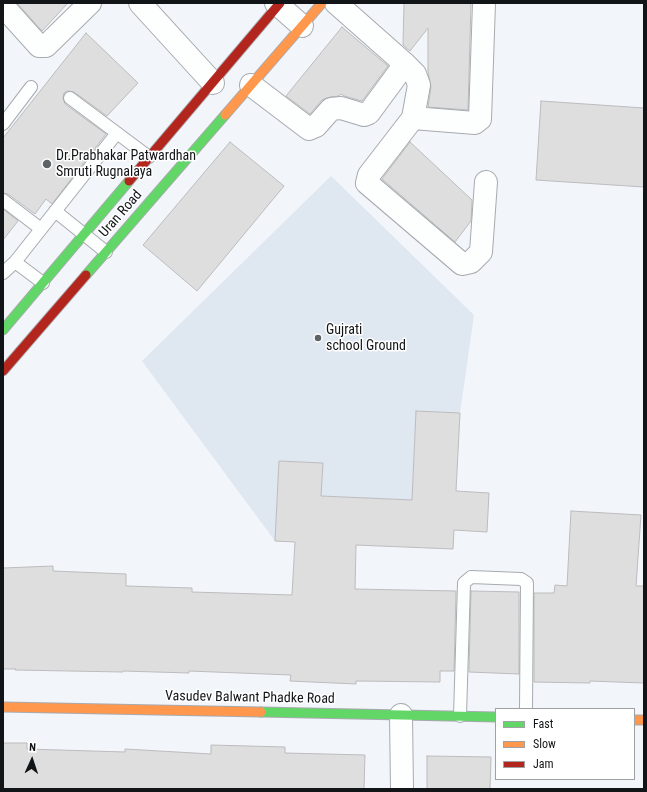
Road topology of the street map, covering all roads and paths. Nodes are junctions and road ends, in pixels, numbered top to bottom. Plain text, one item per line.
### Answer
1 (90, 3) edge
2 (140, 3) edge
3 (322, 3) edge
4 (336, 3) edge
5 (484, 3) edge
6 (278, 4) edge
7 (3, 6) edge
8 (302, 26) junction
9 (405, 64) junction
10 (213, 82) junction
11 (251, 86) junction
12 (31, 87) dead end
13 (70, 98) dead end
14 (413, 118) junction
15 (3, 124) edge
16 (117, 133) junction
17 (149, 157) junction
18 (486, 182) dead end
19 (3, 200) edge
20 (55, 211) junction
21 (41, 229) junction
22 (84, 234) junction
23 (106, 252) junction
24 (15, 262) junction
25 (3, 273) edge
26 (43, 283) junction
27 (3, 330) edge
28 (3, 370) edge
29 (3, 707) edge
30 (526, 708) edge
31 (401, 715) junction
32 (460, 716) junction
33 (495, 717) edge
34 (402, 789) edge

1 - 7 street
2 - 10 street
3 - 8 main road, Uran Road
4 - 9 street
5 - 14 street
6 - 8 street
6 - 10 main road, Uran Road
8 - 11 main road, Uran Road
9 - 11 street
9 - 14 street
10 - 17 main road, Uran Road
11 - 23 main road, Uran Road
12 - 15 lane
13 - 16 lane
14 - 18 street
16 - 17 lane
16 - 20 lane
17 - 22 main road, Uran Road
19 - 21 lane
20 - 21 lane
20 - 22 lane
21 - 24 lane
22 - 23 lane
22 - 26 main road, Uran Road
23 - 28 main road, Uran Road
24 - 25 lane
24 - 26 lane
26 - 27 main road, Uran Road
29 - 31 main road, Vasudev Balwant Phadke Road
30 - 32 lane
31 - 32 main road, Vasudev Balwant Phadke Road
31 - 34 street
32 - 33 main road, Vasudev Balwant Phadke Road

